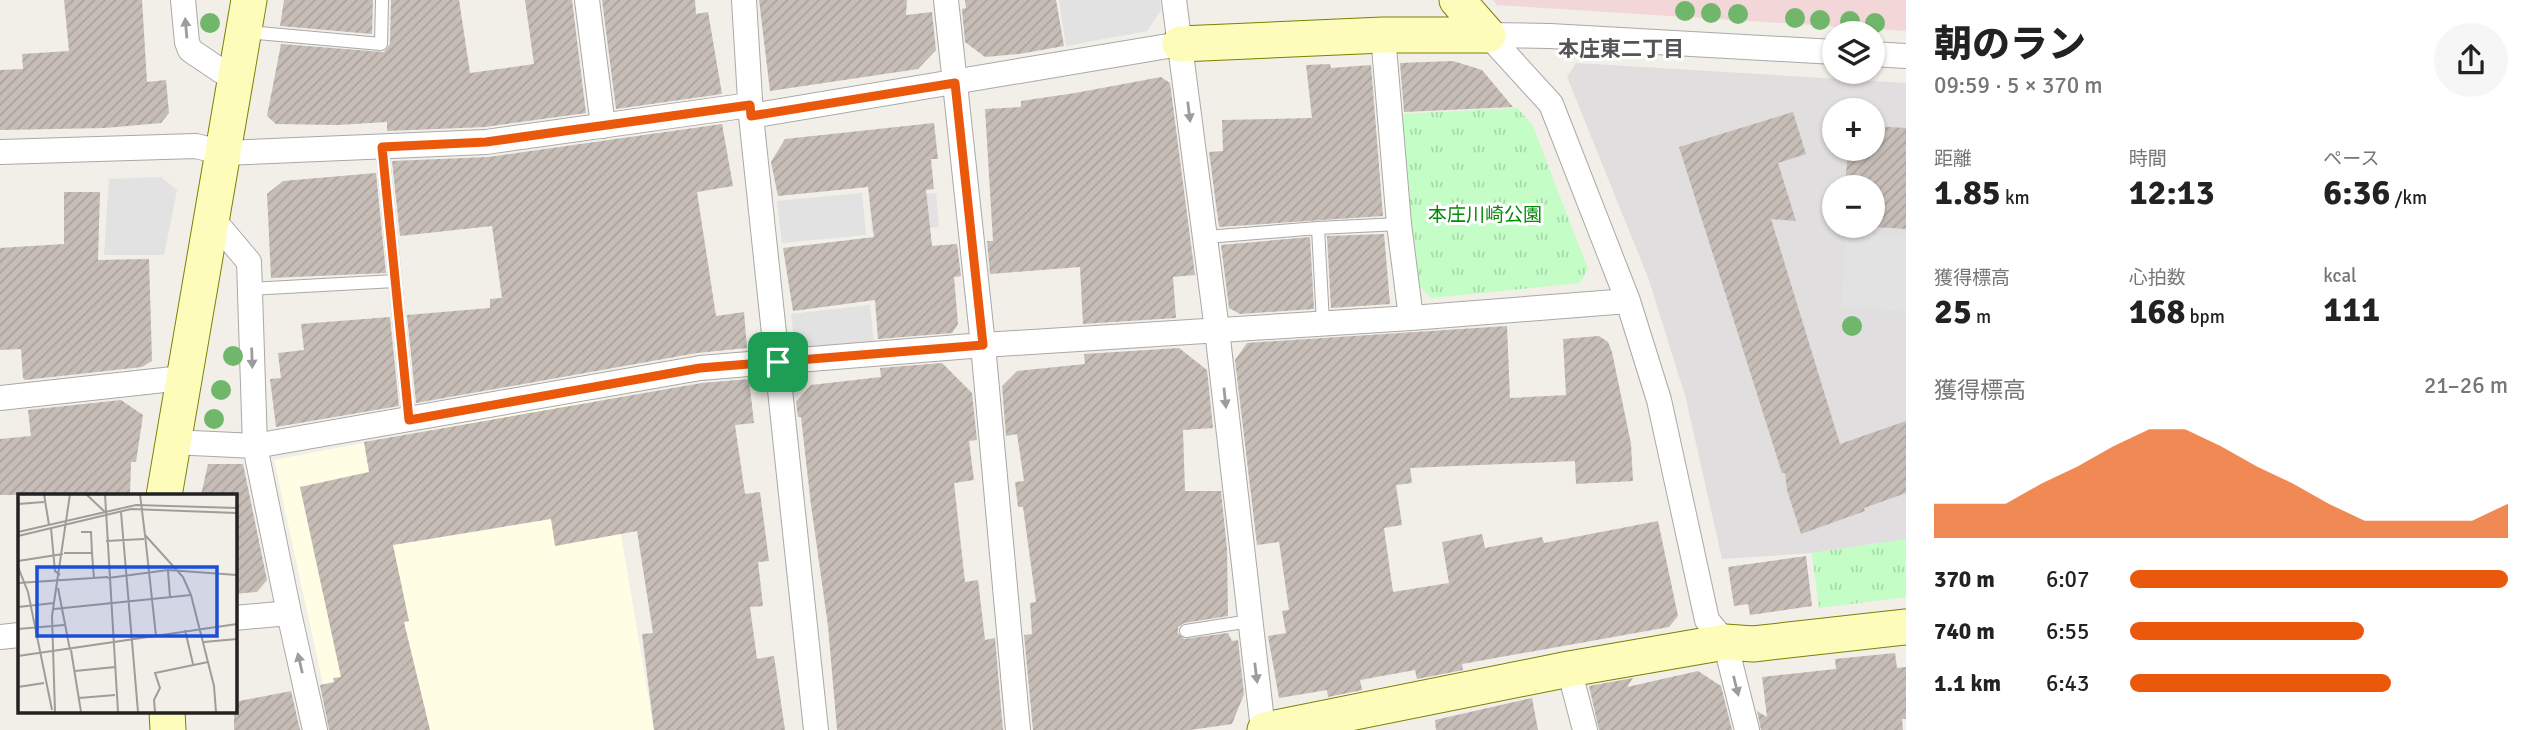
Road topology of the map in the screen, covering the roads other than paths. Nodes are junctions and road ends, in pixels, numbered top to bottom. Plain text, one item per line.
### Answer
1 (183, 0) edge
2 (382, 0) edge
3 (587, 0) edge
4 (744, 0) edge
5 (946, 0) edge
6 (1174, 0) edge
7 (1457, 0) edge
8 (246, 16) edge
9 (1488, 35) junction
10 (1382, 36) junction
11 (1181, 44) junction
12 (1822, 51) edge
13 (1885, 55) edge
14 (1906, 56) edge
15 (236, 81) junction
16 (955, 83) junction
17 (751, 111) junction
18 (603, 126) junction
19 (382, 147) junction
20 (0, 152) edge
21 (224, 153) junction
22 (212, 218) junction
23 (1399, 225) junction
24 (1318, 228) junction
25 (1206, 237) junction
26 (395, 281) junction
27 (250, 289) junction
28 (1628, 301) junction
29 (1411, 318) junction
30 (1323, 323) junction
31 (1217, 330) junction
32 (983, 345) junction
33 (778, 362) junction
34 (182, 378) junction
35 (0, 398) edge
36 (409, 420) junction
37 (172, 442) junction
38 (255, 446) junction
39 (164, 494) edge
40 (289, 613) junction
41 (236, 618) edge
42 (1250, 621) junction
43 (1906, 627) edge
44 (1186, 631) dead end
45 (18, 635) edge
46 (0, 637) edge
47 (1725, 642) junction
48 (1569, 669) junction
49 (167, 712) edge
50 (1324, 724) edge
51 (168, 730) edge
52 (315, 730) edge
53 (816, 730) edge
54 (1018, 730) edge
55 (1264, 730) edge
56 (1585, 730) edge
57 (1746, 730) edge

15 -> 1 street
2 - 8 lane
3 - 18 street
4 - 17 street
5 - 16 street
6 - 11 street
7 - 9 street
8 - 15 street
9 - 10 street
9 - 12 street
9 - 28 street
10 - 11 street
10 - 23 street
11 - 16 street
11 -> 25 street
13 - 14 street
15 - 21 street
16 - 17 street
16 - 32 street
17 - 18 street
17 - 33 street
18 - 19 street
19 - 21 street
19 - 26 lane
20 - 21 street
21 - 22 street
22 - 27 street
22 - 34 street
23 - 24 lane
23 - 29 street
24 - 25 lane
24 - 30 lane
25 - 31 street
26 - 27 lane
26 - 36 lane
27 -> 38 street
28 - 29 street
28 - 47 street
29 - 30 street
30 - 31 street
31 - 32 street
31 -> 42 street
32 - 33 street
32 - 54 street
33 - 36 street
33 - 53 street
34 - 35 street
34 - 37 street
36 - 38 street
37 - 38 street
37 - 39 street
38 - 40 street
40 - 41 street
52 -> 40 street
42 - 44 lane
42 -> 55 street
43 - 47 street
45 - 46 street
47 - 48 street
47 -> 57 street
48 - 50 street
48 - 56 street
49 - 51 street
50 - 55 street

